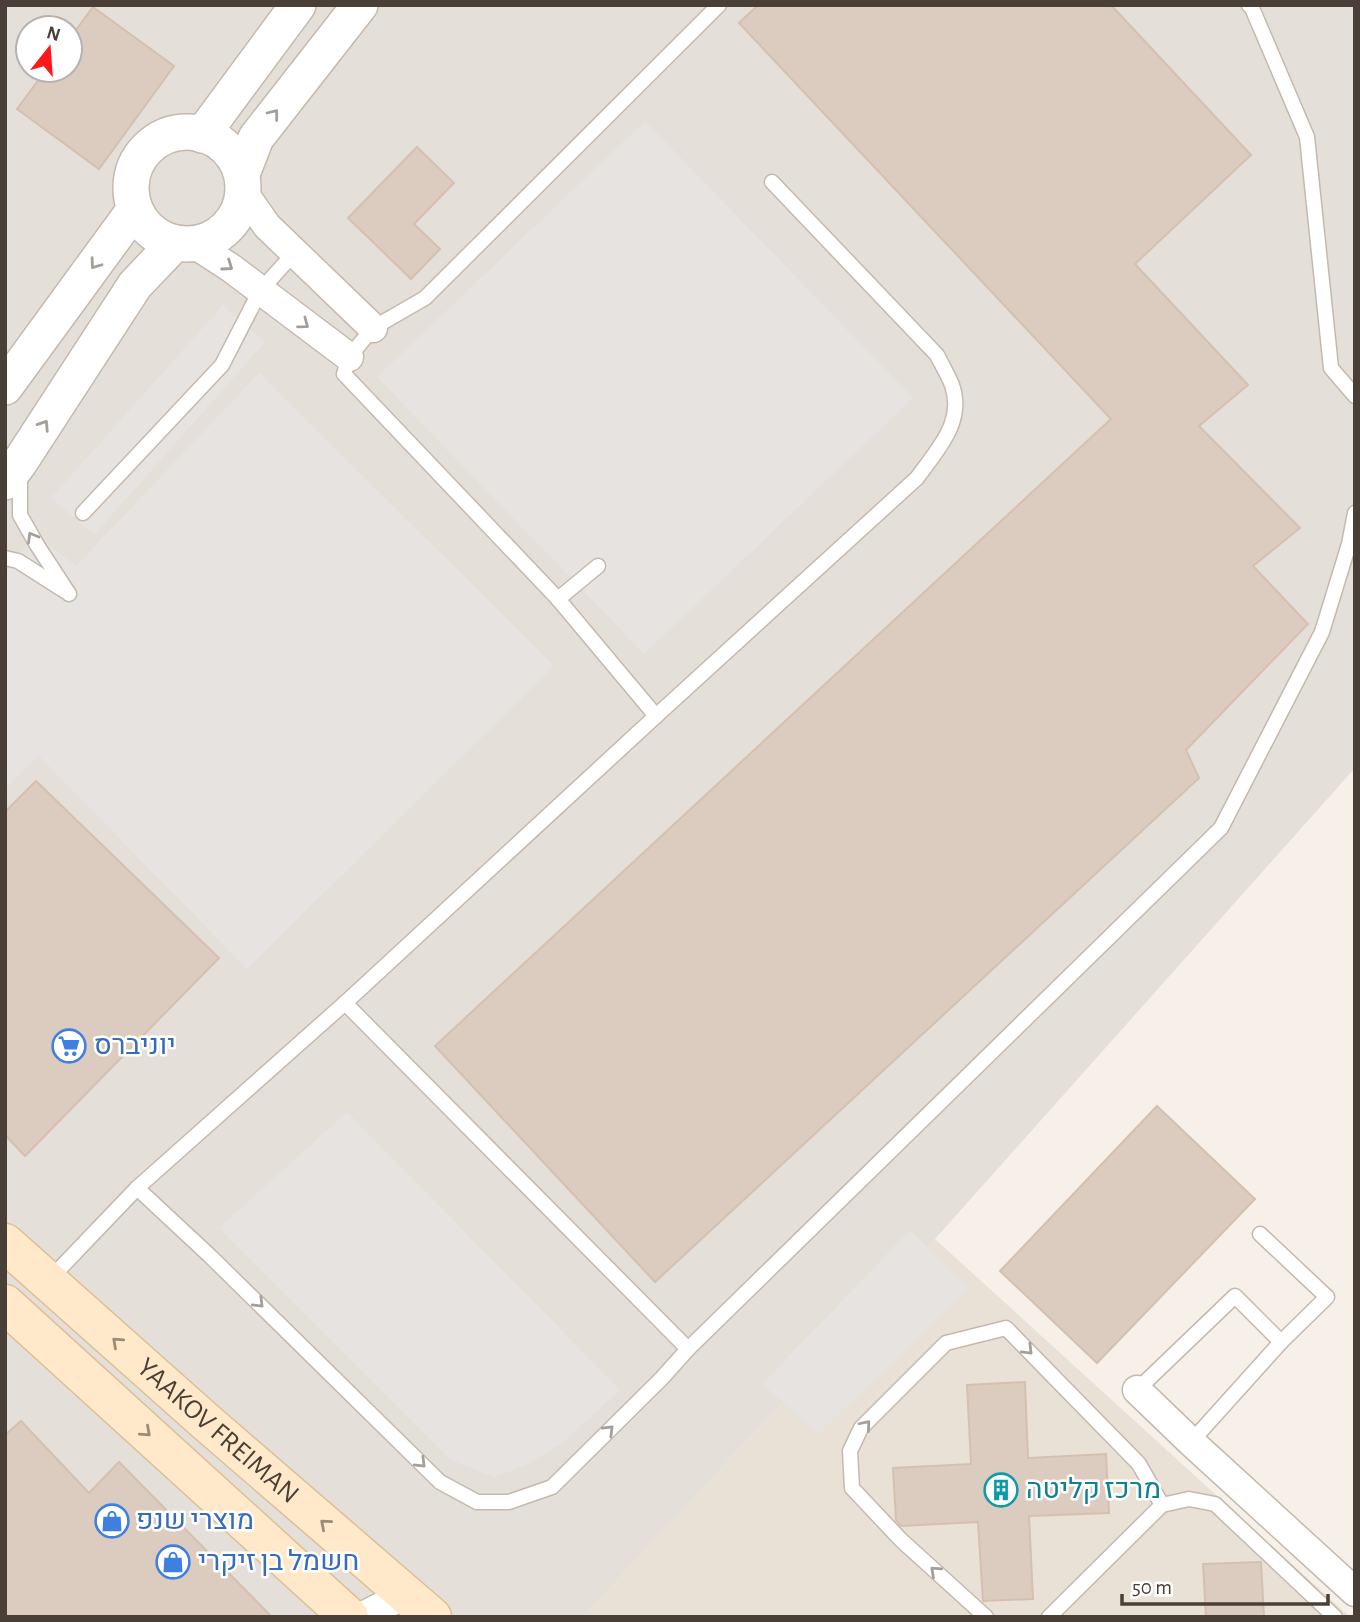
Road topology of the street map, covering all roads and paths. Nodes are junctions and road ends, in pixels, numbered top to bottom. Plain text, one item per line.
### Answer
1 (298, 5) edge
2 (360, 5) edge
3 (719, 5) edge
4 (1249, 5) edge
5 (202, 135) junction
6 (772, 182) dead end
7 (243, 183) junction
8 (135, 209) junction
9 (185, 244) junction
10 (295, 252) junction
11 (260, 291) junction
12 (373, 328) junction
13 (349, 357) junction
14 (5, 387) edge
15 (1355, 396) edge
16 (13, 472) edge
17 (83, 513) dead end
18 (1355, 513) edge
19 (5, 558) edge
20 (598, 566) dead end
21 (558, 599) junction
22 (656, 716) junction
23 (345, 1003) junction
24 (137, 1188) junction
25 (1260, 1234) dead end
26 (5, 1243) edge
27 (48, 1281) junction
28 (5, 1304) edge
29 (1281, 1342) junction
30 (688, 1349) junction
31 (1137, 1390) joint
32 (1191, 1442) junction
33 (1162, 1504) junction
34 (307, 1578) junction
35 (1355, 1592) edge
36 (411, 1609) edge
37 (314, 1617) edge
38 (349, 1617) edge
39 (361, 1617) edge
40 (986, 1617) edge
41 (1049, 1617) edge
42 (1335, 1617) edge

1 - 5 street
7 -> 2 street
3 - 12 lane
4 - 15 lane
5 - 7 street
5 - 8 street
6 - 22 lane
7 - 9 street
7 - 10 street
8 - 9 street
8 -> 14 street
9 -> 11 street
16 -> 9 street
10 - 11 lane
10 - 12 street
11 -> 13 street
11 - 17 lane
12 - 13 lane
13 - 21 lane
19 -> 16 lane
18 - 30 lane
20 - 21 lane
21 - 22 lane
22 - 23 lane
23 - 24 lane
23 - 30 lane
24 - 27 lane
24 -> 30 lane
25 - 29 lane
26 - 27 main road, YAAKOV FREIMAN
36 -> 27 main road, YAAKOV FREIMAN
28 -> 34 main road, YAAKOV FREIMAN
29 - 31 lane
29 - 32 lane
31 - 32 street
32 - 35 street
40 -> 33 lane
33 - 41 lane
33 - 42 lane
34 - 37 main road
34 - 38 main road, YAAKOV FREIMAN
36 - 39 street

